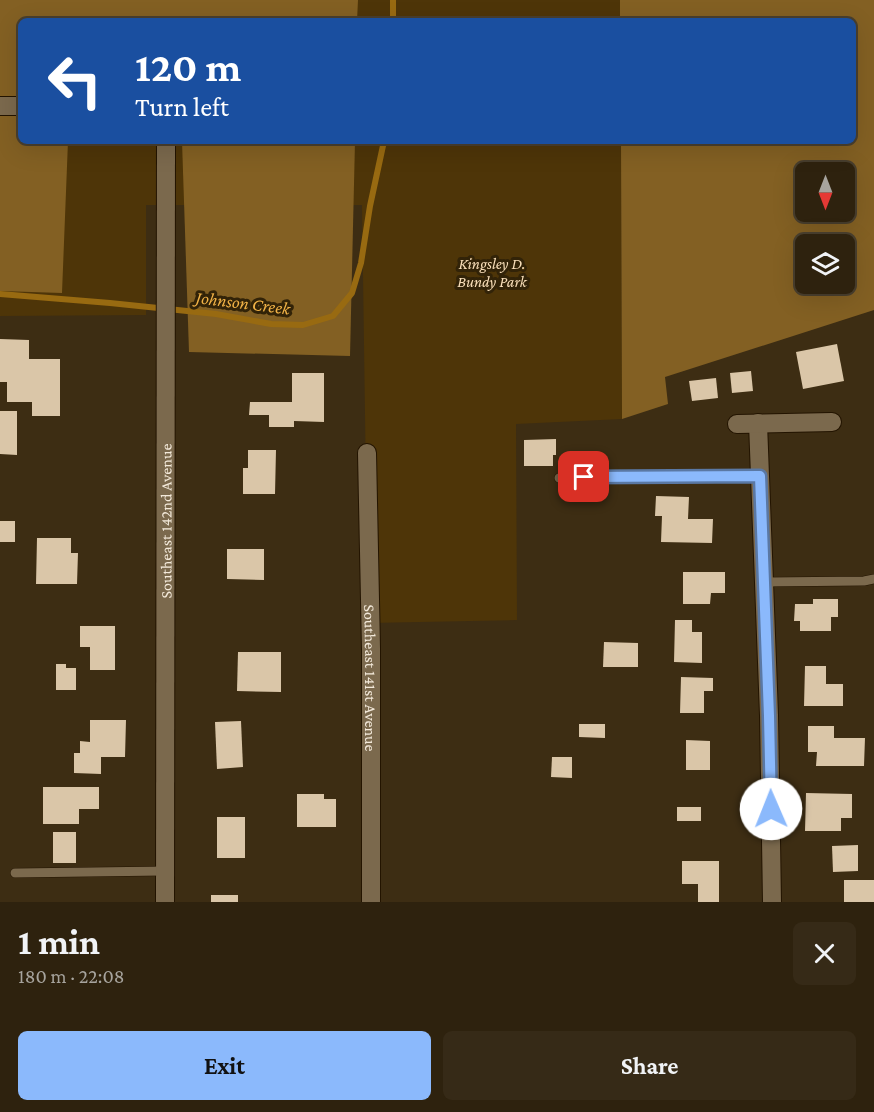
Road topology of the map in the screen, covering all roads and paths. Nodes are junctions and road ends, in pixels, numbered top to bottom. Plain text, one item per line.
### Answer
1 (0, 106) edge
2 (18, 106) edge
3 (166, 144) edge
4 (832, 422) dead end
5 (758, 423) junction
6 (737, 424) dead end
7 (367, 453) dead end
8 (760, 476) junction
9 (559, 478) dead end
10 (874, 579) edge
11 (765, 582) junction
12 (165, 871) junction
13 (15, 873) dead end
14 (165, 902) edge
15 (371, 902) edge
16 (772, 902) edge

1 - 2 street
3 - 12 street, Southeast 142nd Avenue
4 - 5 street
5 - 6 street
5 - 8 street
7 - 15 street, Southeast 141st Avenue
8 - 9 lane
8 - 11 street
10 - 11 lane
11 - 16 street
12 - 13 lane
12 - 14 street, Southeast 142nd Avenue

